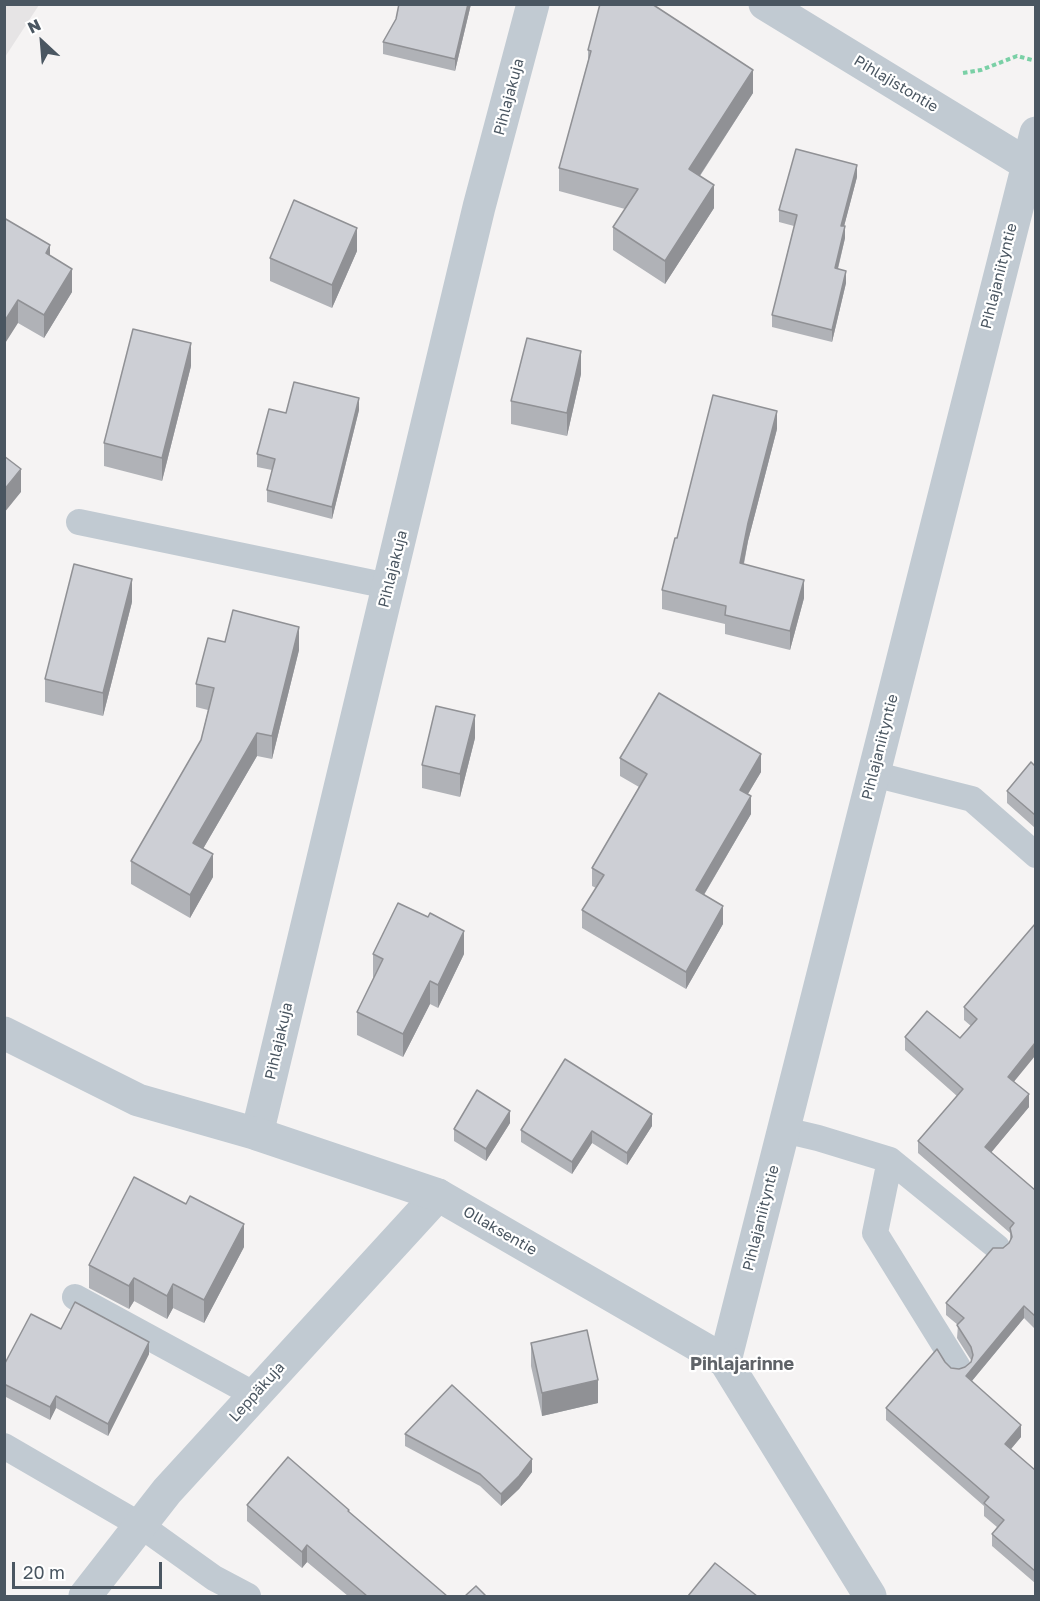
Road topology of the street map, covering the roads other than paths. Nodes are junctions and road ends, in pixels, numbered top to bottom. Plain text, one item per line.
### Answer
1 (533, 4) edge
2 (765, 4) edge
3 (1035, 133) edge
4 (1031, 166) edge
5 (79, 522) dead end
6 (388, 586) junction
7 (873, 774) junction
8 (1035, 855) edge
9 (4, 1033) edge
10 (784, 1130) junction
11 (257, 1134) junction
12 (890, 1160) junction
13 (438, 1195) junction
14 (997, 1247) edge
15 (75, 1297) dead end
16 (725, 1361) junction
17 (958, 1367) edge
18 (255, 1395) junction
19 (4, 1446) edge
20 (140, 1525) junction
21 (84, 1596) edge
22 (248, 1596) edge
23 (870, 1596) edge

1 - 6 street, Pihlajakuja
2 - 4 street, Pihlajistontie
3 - 4 street, Pihlajaniityntie
4 - 7 street, Pihlajaniityntie
5 - 6 lane
6 - 11 street, Pihlajakuja
7 - 8 lane
7 - 10 street, Pihlajaniityntie
9 - 11 street, Ollaksentie
10 - 12 lane
10 - 16 street, Pihlajaniityntie
11 - 13 street, Ollaksentie
12 - 14 lane
12 - 17 lane
13 - 16 street, Ollaksentie
13 - 18 street, Leppäkuja
15 - 18 lane
16 - 23 street, Ollaksentie
18 - 20 street, Leppäkuja
19 - 20 lane
20 - 21 street, Leppäkuja
20 - 22 lane

